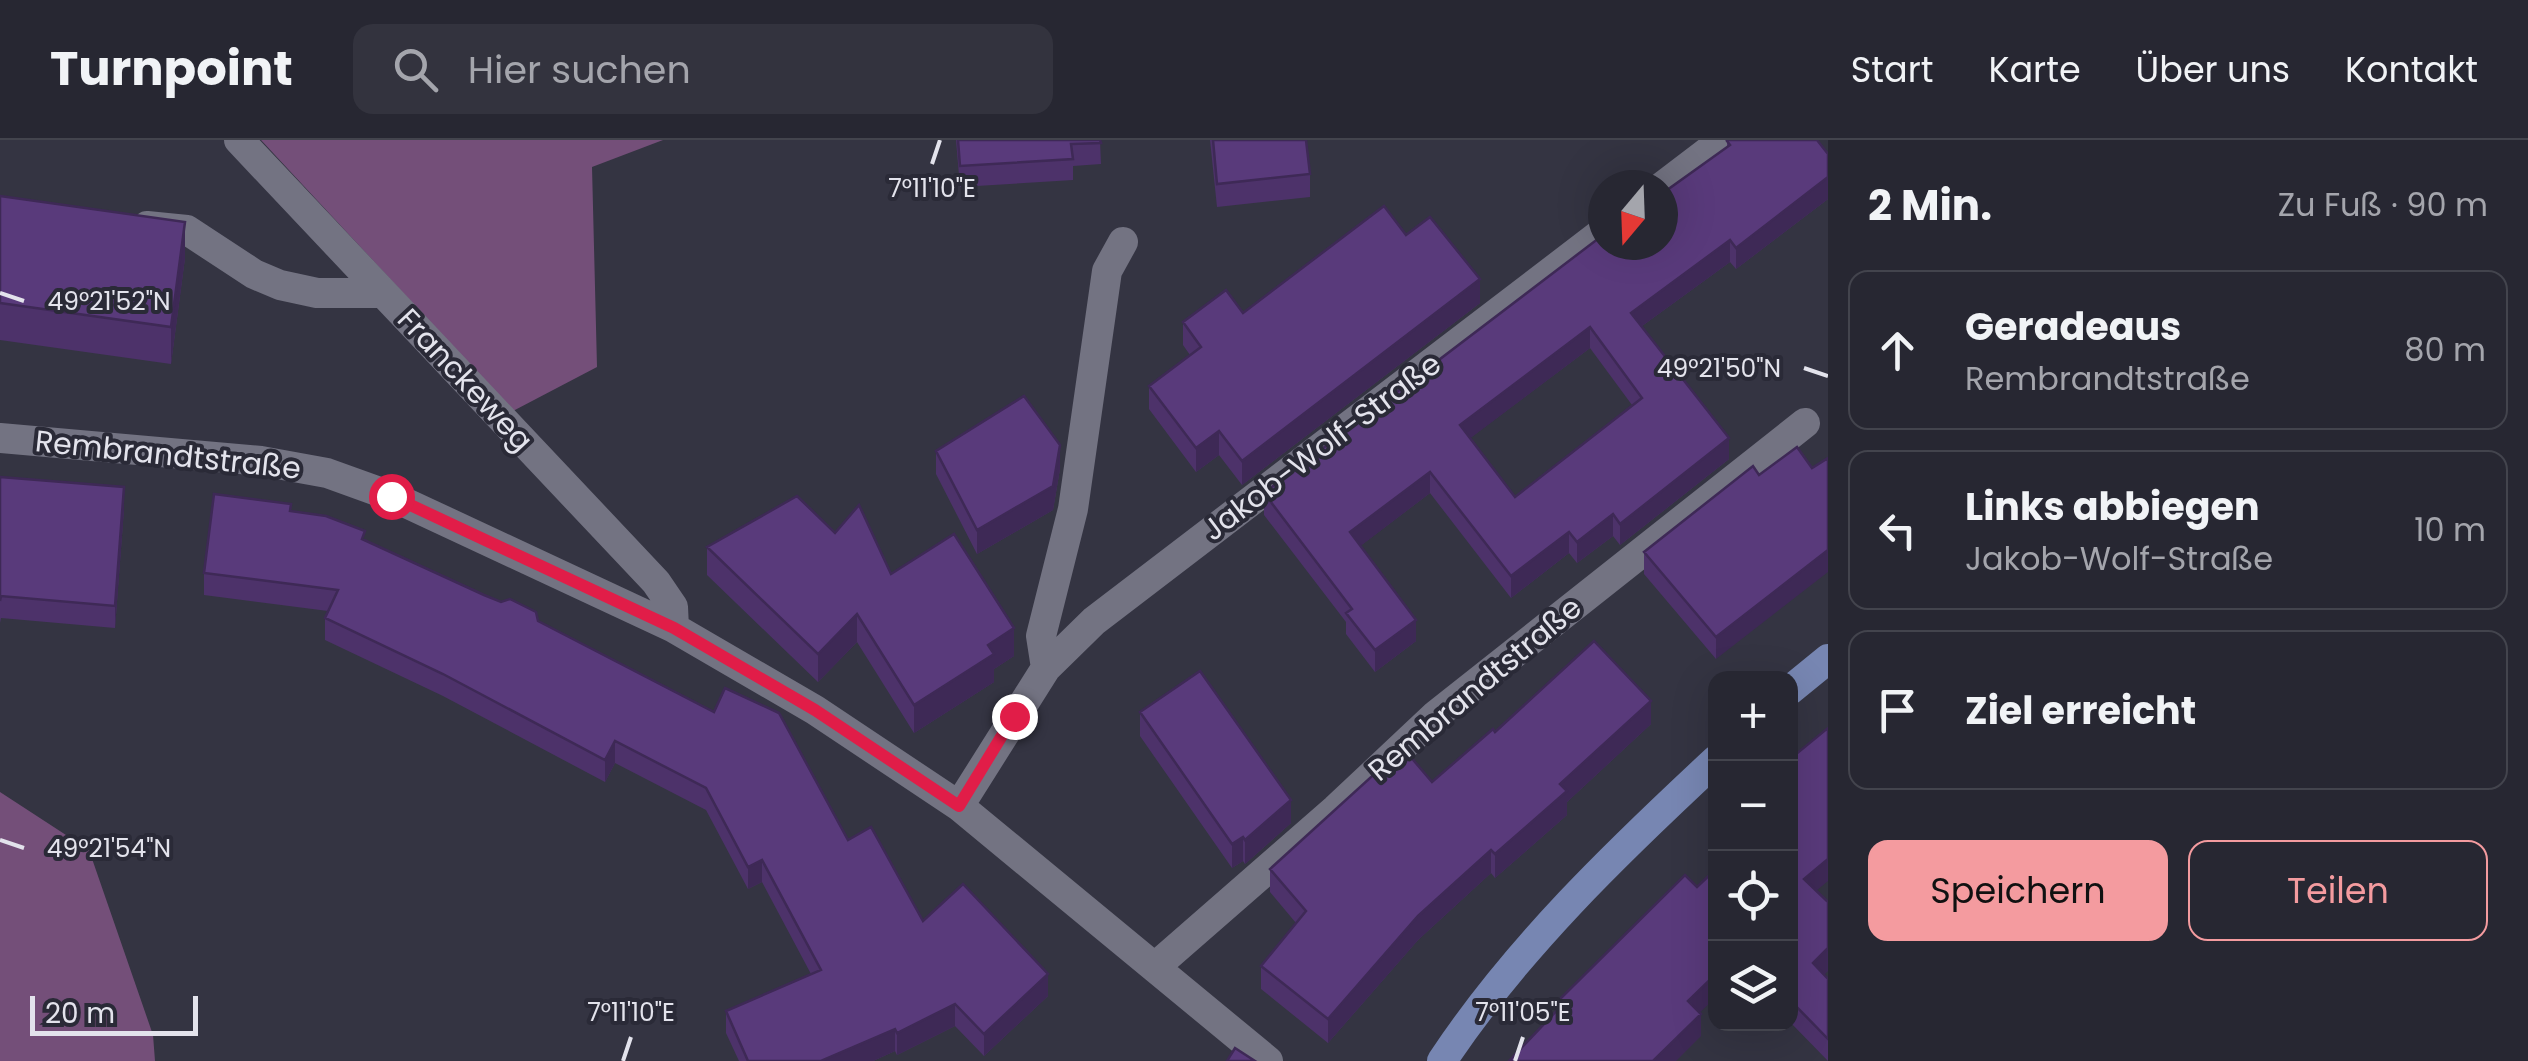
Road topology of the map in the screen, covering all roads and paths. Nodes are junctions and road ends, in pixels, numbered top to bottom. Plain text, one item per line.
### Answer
1 (239, 140) edge
2 (1722, 141) edge
3 (1678, 175) edge
4 (112, 222) edge
5 (1123, 242) dead end
6 (1588, 243) edge
7 (383, 293) junction
8 (1805, 422) dead end
9 (0, 438) edge
10 (674, 628) junction
11 (1828, 660) edge
12 (1046, 668) junction
13 (1798, 684) edge
14 (1715, 761) edge
15 (959, 806) junction
16 (1154, 967) junction
17 (1268, 1061) edge
18 (1442, 1061) edge

1 - 7 street, Franckeweg
2 - 3 street
4 - 7 street
5 - 12 street
6 - 12 street, Jakob-Wolf-Straße
7 - 10 street, Franckeweg
8 - 16 street, Rembrandtstraße
9 - 10 street, Rembrandtstraße
10 - 15 street, Rembrandtstraße
11 - 13 main road
12 - 15 street, Jakob-Wolf-Straße
14 - 18 main road
15 - 16 street, Rembrandtstraße
16 - 17 street, Rembrandtstraße

